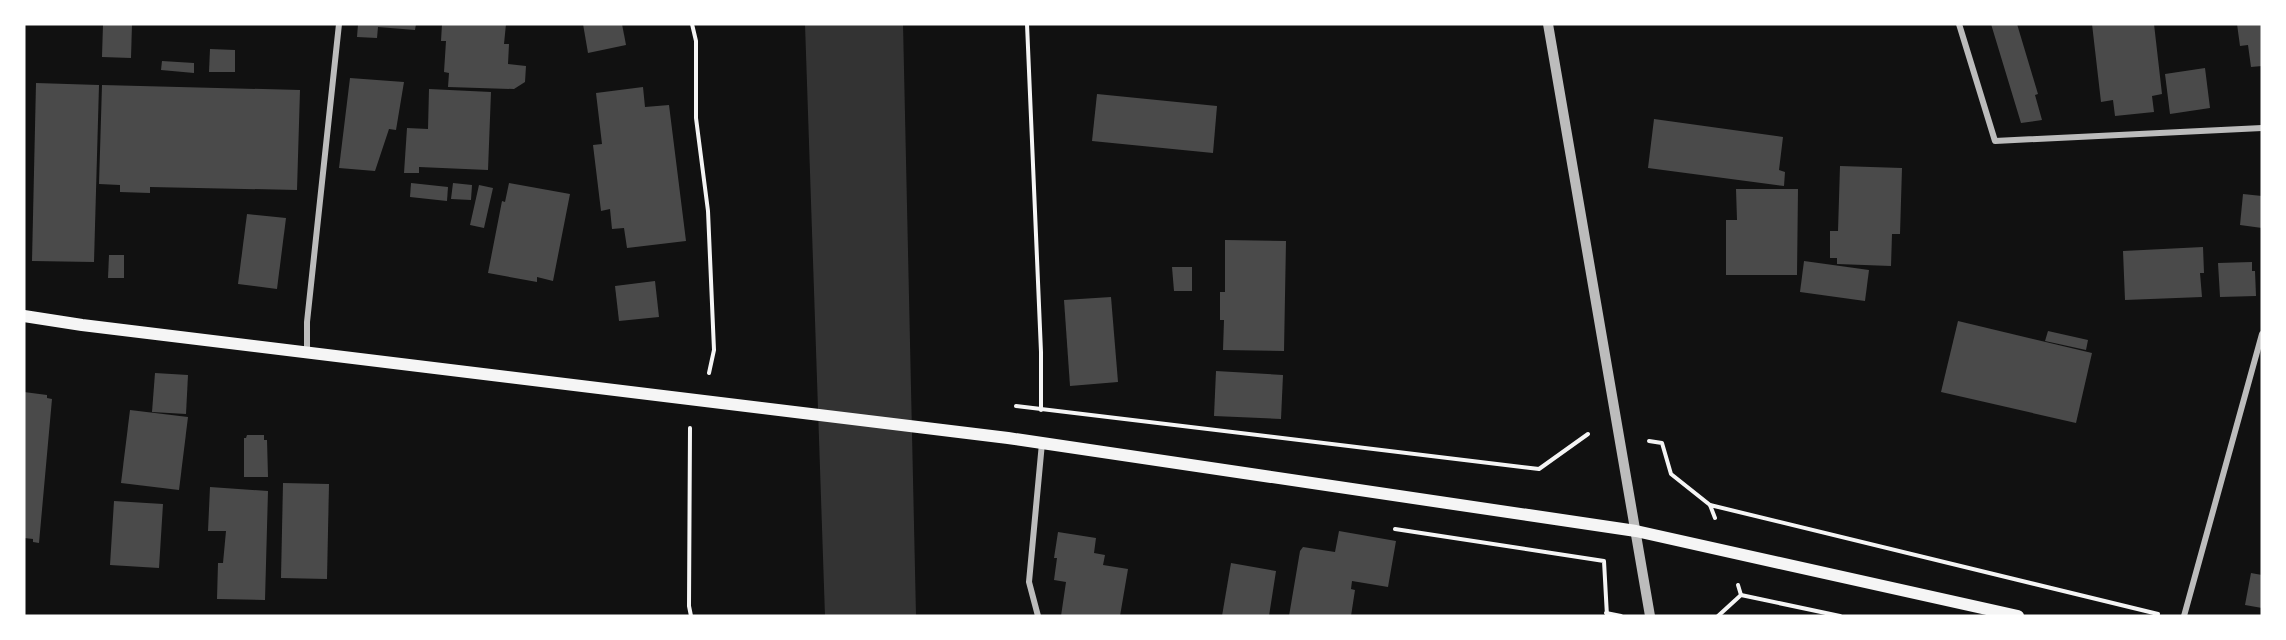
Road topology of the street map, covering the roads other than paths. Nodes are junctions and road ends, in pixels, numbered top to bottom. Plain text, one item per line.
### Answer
1 (339, 24) edge
2 (1548, 24) edge
3 (1959, 24) edge
4 (2262, 128) edge
5 (24, 316) edge
6 (2262, 334) edge
7 (307, 352) junction
8 (1042, 443) junction
9 (1636, 531) junction
10 (1038, 616) edge
11 (1650, 616) edge
12 (2018, 616) edge
13 (2184, 616) edge

1 - 7 street
2 - 9 street
3 - 4 street
5 - 7 main road
6 - 13 street
7 - 8 main road
8 - 9 main road
8 - 10 street
9 - 11 street
9 - 12 main road

